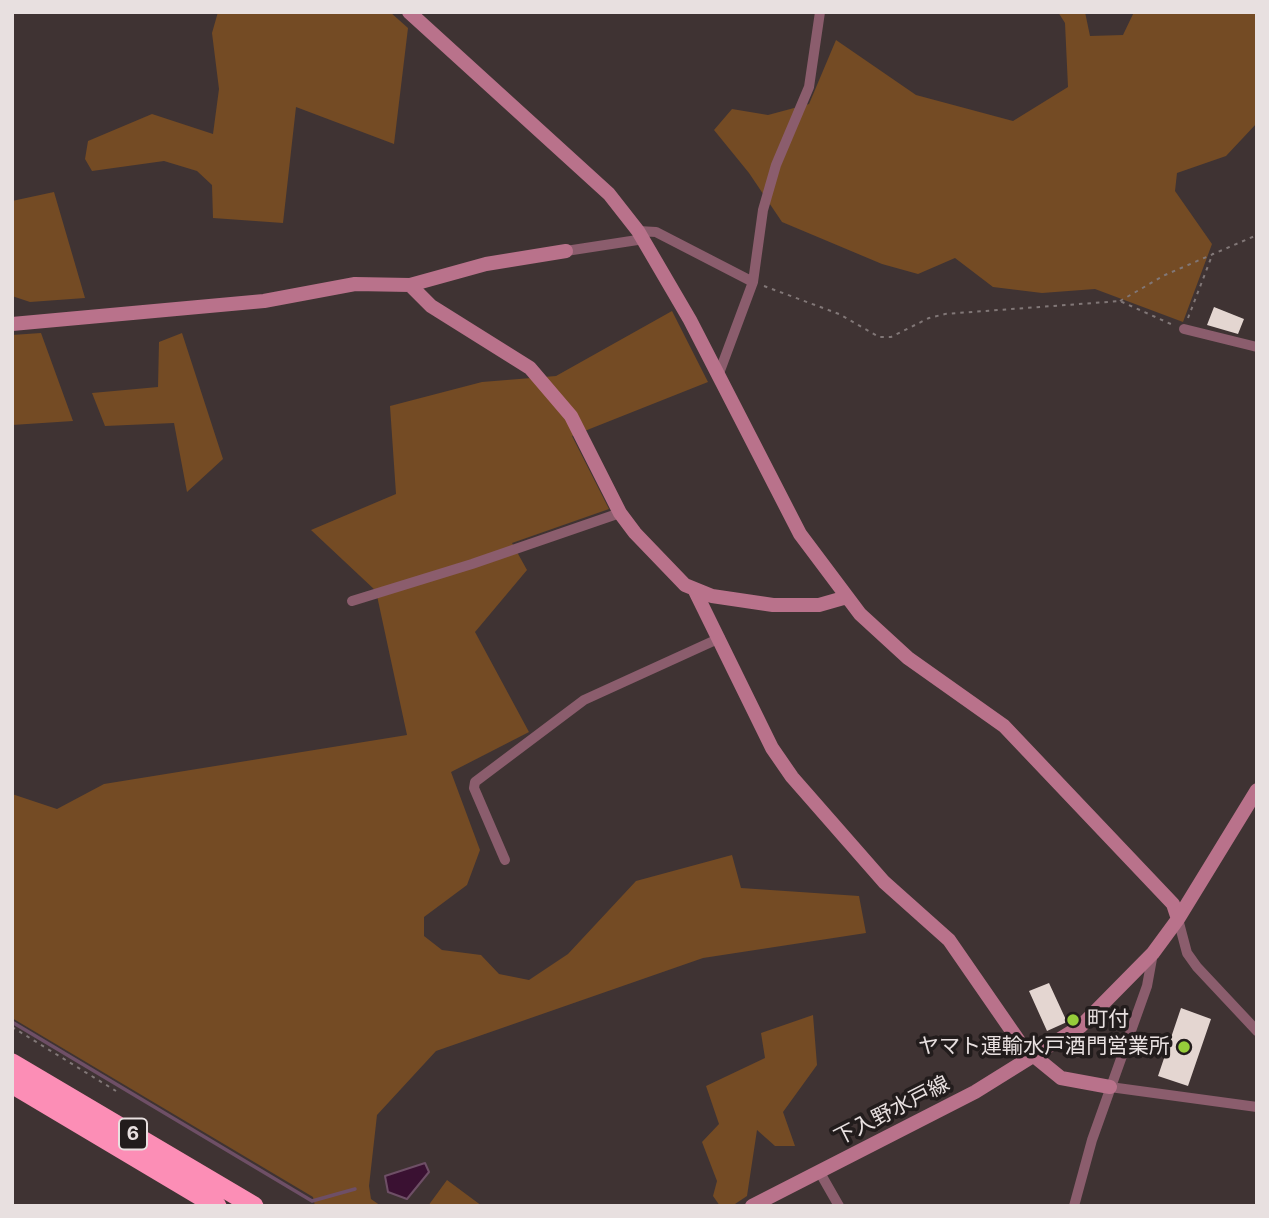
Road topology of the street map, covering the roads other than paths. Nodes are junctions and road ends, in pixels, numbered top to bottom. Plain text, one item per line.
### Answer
1 (410, 12) edge
2 (820, 12) edge
3 (641, 235) junction
4 (566, 251) joint
5 (753, 282) junction
6 (410, 285) junction
7 (12, 324) edge
8 (1184, 329) road end
9 (1257, 347) edge
10 (718, 376) junction
11 (620, 513) junction
12 (695, 591) junction
13 (847, 597) junction
14 (352, 601) dead end
15 (720, 638) junction
16 (1257, 790) edge
17 (505, 860) dead end
18 (1178, 919) junction
19 (1153, 953) junction
20 (1257, 1031) edge
21 (1034, 1056) junction
22 (12, 1063) edge
23 (12, 1084) edge
24 (1110, 1087) junction
25 (1257, 1107) edge
26 (819, 1171) junction
27 (217, 1206) edge
28 (254, 1206) edge
29 (752, 1206) edge
30 (839, 1206) edge
31 (1074, 1206) edge

1 - 3 street
2 - 5 street
3 - 4 street
3 - 5 street
3 - 10 street
4 - 6 street
5 - 10 street
6 - 7 street
6 - 11 street
8 - 9 street
10 - 13 street
11 - 12 street
11 - 14 street
12 - 13 street
12 - 15 street
13 - 18 street
15 - 17 street
15 - 21 street
16 - 18 street, 下入野水戸線
18 - 19 street, 下入野水戸線
18 - 20 street
19 - 21 street, 下入野水戸線
19 - 24 street
21 - 24 street
21 - 26 street, 下入野水戸線
22 - 28 highway, 6
23 - 27 highway, 6
24 - 25 street
24 - 31 street
26 - 29 street, 下入野水戸線
26 - 30 street

